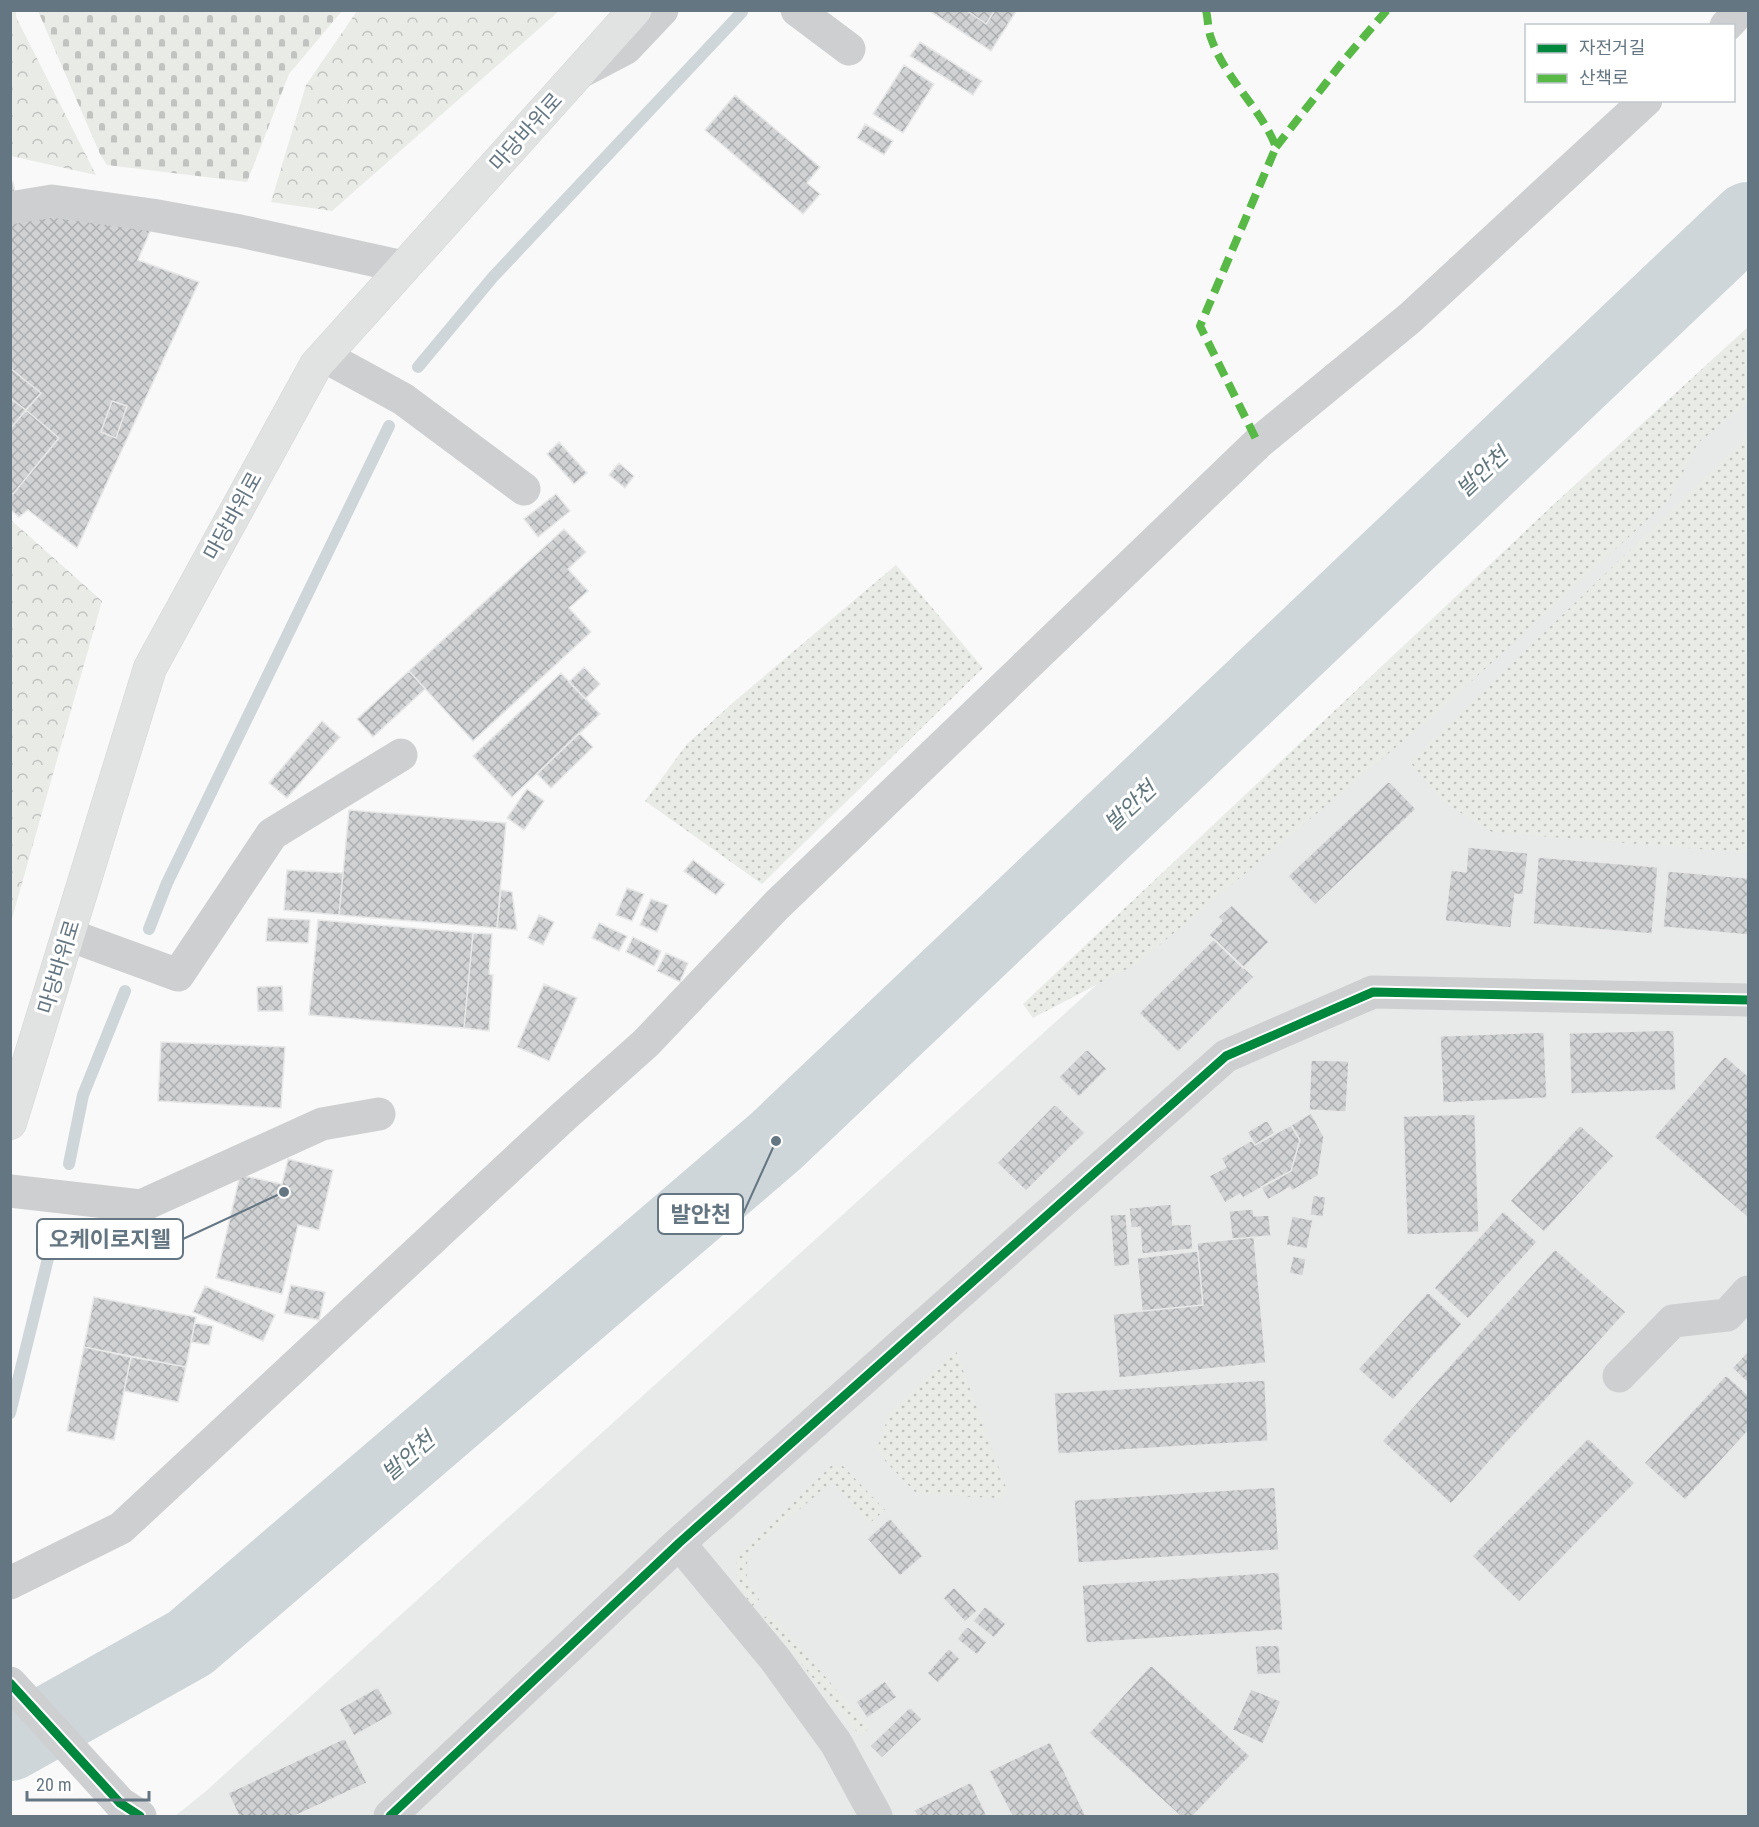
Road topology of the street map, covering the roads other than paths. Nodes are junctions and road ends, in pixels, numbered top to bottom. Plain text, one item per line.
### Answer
1 (635, 10) edge
2 (662, 10) edge
3 (797, 10) edge
4 (1742, 10) edge
5 (1727, 24) edge
6 (849, 49) dead end
7 (579, 73) junction
8 (1644, 102) edge
9 (10, 208) edge
10 (404, 267) junction
11 (324, 356) junction
12 (524, 489) dead end
13 (401, 755) dead end
14 (69, 934) junction
15 (1749, 1000) edge
16 (379, 1114) dead end
17 (10, 1123) edge
18 (10, 1191) edge
19 (1749, 1292) edge
20 (1620, 1376) dead end
21 (679, 1543) junction
22 (10, 1584) edge
23 (10, 1683) edge
24 (130, 1810) edge
25 (390, 1816) edge
26 (876, 1816) edge

1 - 7 main road, 마당바위로
2 - 7 street
3 - 6 street
4 - 5 street
7 - 10 main road, 마당바위로
8 - 22 street
9 - 10 street
10 - 11 main road, 마당바위로
11 - 12 street
11 - 14 main road, 마당바위로
13 - 14 street
14 - 17 main road, 마당바위로
15 - 21 street
16 - 18 street
19 - 20 street
21 - 25 street
21 - 26 street
23 - 24 street

